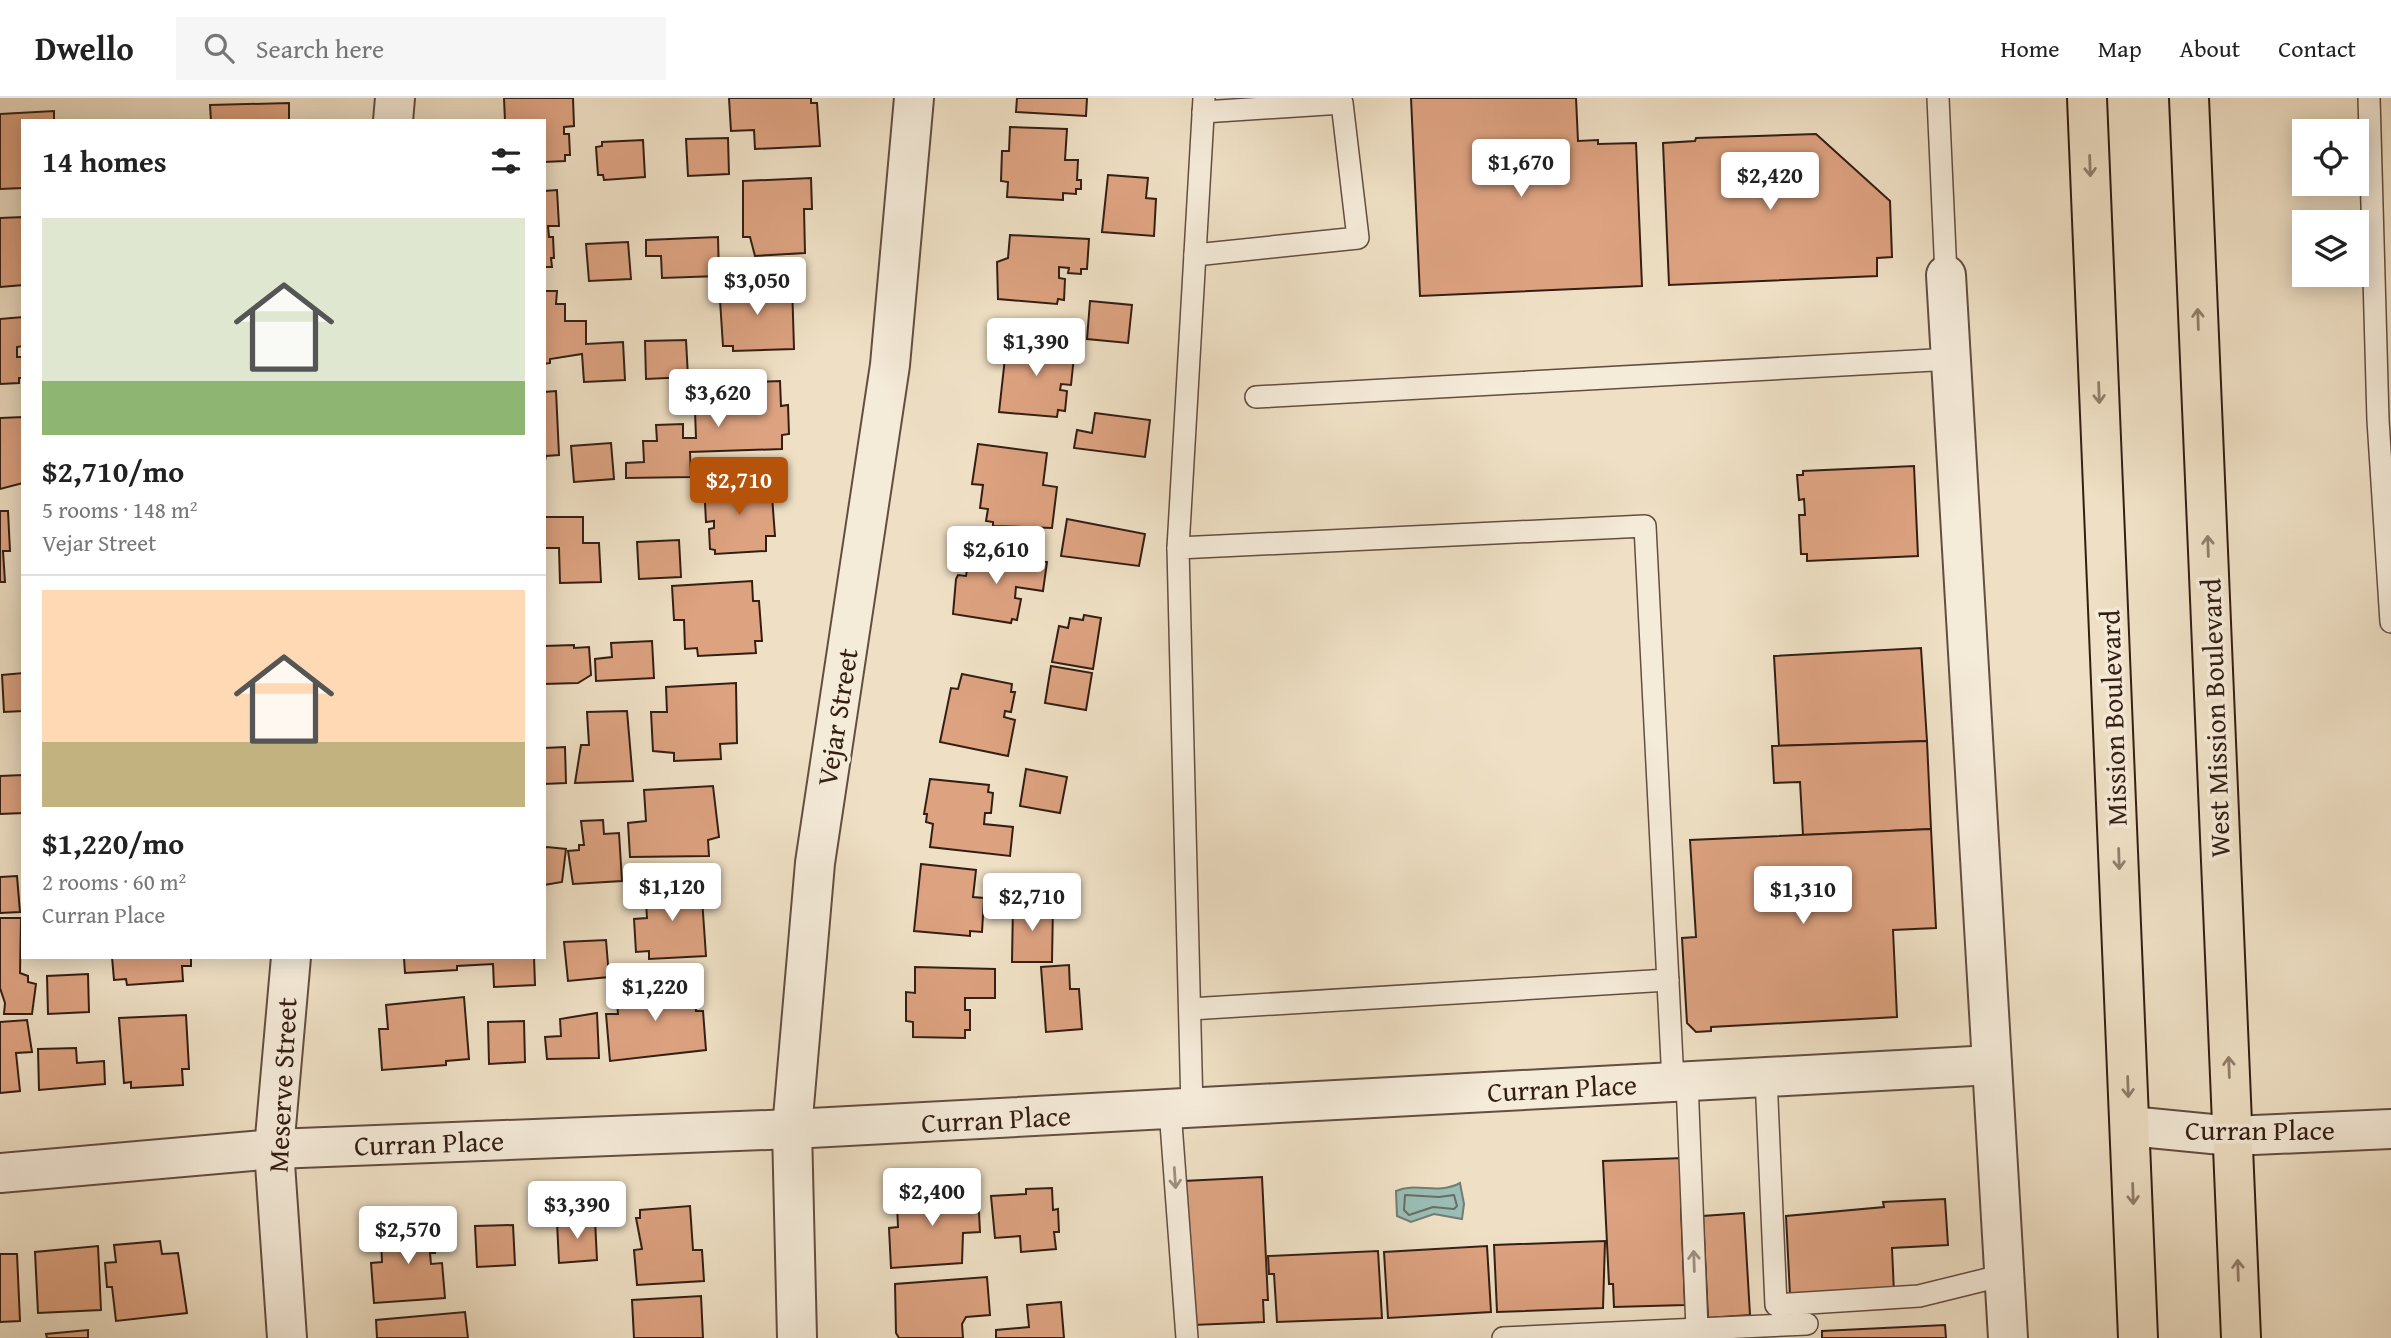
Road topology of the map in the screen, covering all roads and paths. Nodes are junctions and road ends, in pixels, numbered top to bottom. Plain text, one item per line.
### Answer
1 (395, 98) edge
2 (914, 98) edge
3 (1938, 98) edge
4 (2087, 98) edge
5 (2189, 98) edge
6 (2369, 98) edge
7 (1203, 105) edge
8 (393, 119) edge
9 (1195, 254) junction
10 (1947, 275) joint
11 (1952, 359) junction
12 (1256, 397) dead end
13 (1178, 548) junction
14 (2391, 622) edge
15 (290, 959) edge
16 (1668, 980) junction
17 (1190, 1009) junction
18 (1992, 1065) junction
19 (1766, 1077) junction
20 (1680, 1082) junction
21 (1181, 1109) junction
22 (2130, 1126) junction
23 (792, 1129) junction
24 (2391, 1129) edge
25 (2232, 1136) junction
26 (274, 1149) junction
27 (0, 1172) edge
28 (2004, 1275) junction
29 (1807, 1324) dead end
30 (1697, 1329) junction
31 (287, 1338) edge
32 (797, 1338) edge
33 (1187, 1338) edge
34 (1503, 1338) edge
35 (2008, 1338) edge
36 (2138, 1338) edge
37 (2241, 1338) edge

1 - 8 street
2 - 23 street, Vejar Street
3 - 10 lane
4 -> 22 main road, Mission Boulevard
25 -> 5 main road, West Mission Boulevard
6 - 14 lane
7 - 9 lane
7 - 9 lane
9 - 13 lane
10 - 11 street
11 - 12 lane
11 - 18 street
13 - 16 lane
13 - 17 lane
15 - 26 street, Meserve Street
16 - 17 lane
16 - 20 lane
17 - 21 lane
18 - 19 street, Curran Place
18 - 28 street
19 - 20 street, Curran Place
19 - 28 lane
20 - 21 street, Curran Place
30 -> 20 lane
21 - 23 street, Curran Place
21 -> 33 lane
22 - 25 street, Curran Place
22 -> 36 main road, Mission Boulevard
23 - 26 street, Curran Place
23 - 32 street, Vejar Street
24 - 25 street, Curran Place
37 -> 25 main road, West Mission Boulevard
26 - 27 street, Curran Place
26 - 31 street, Meserve Street
28 - 35 street
29 - 30 lane
30 - 34 lane

